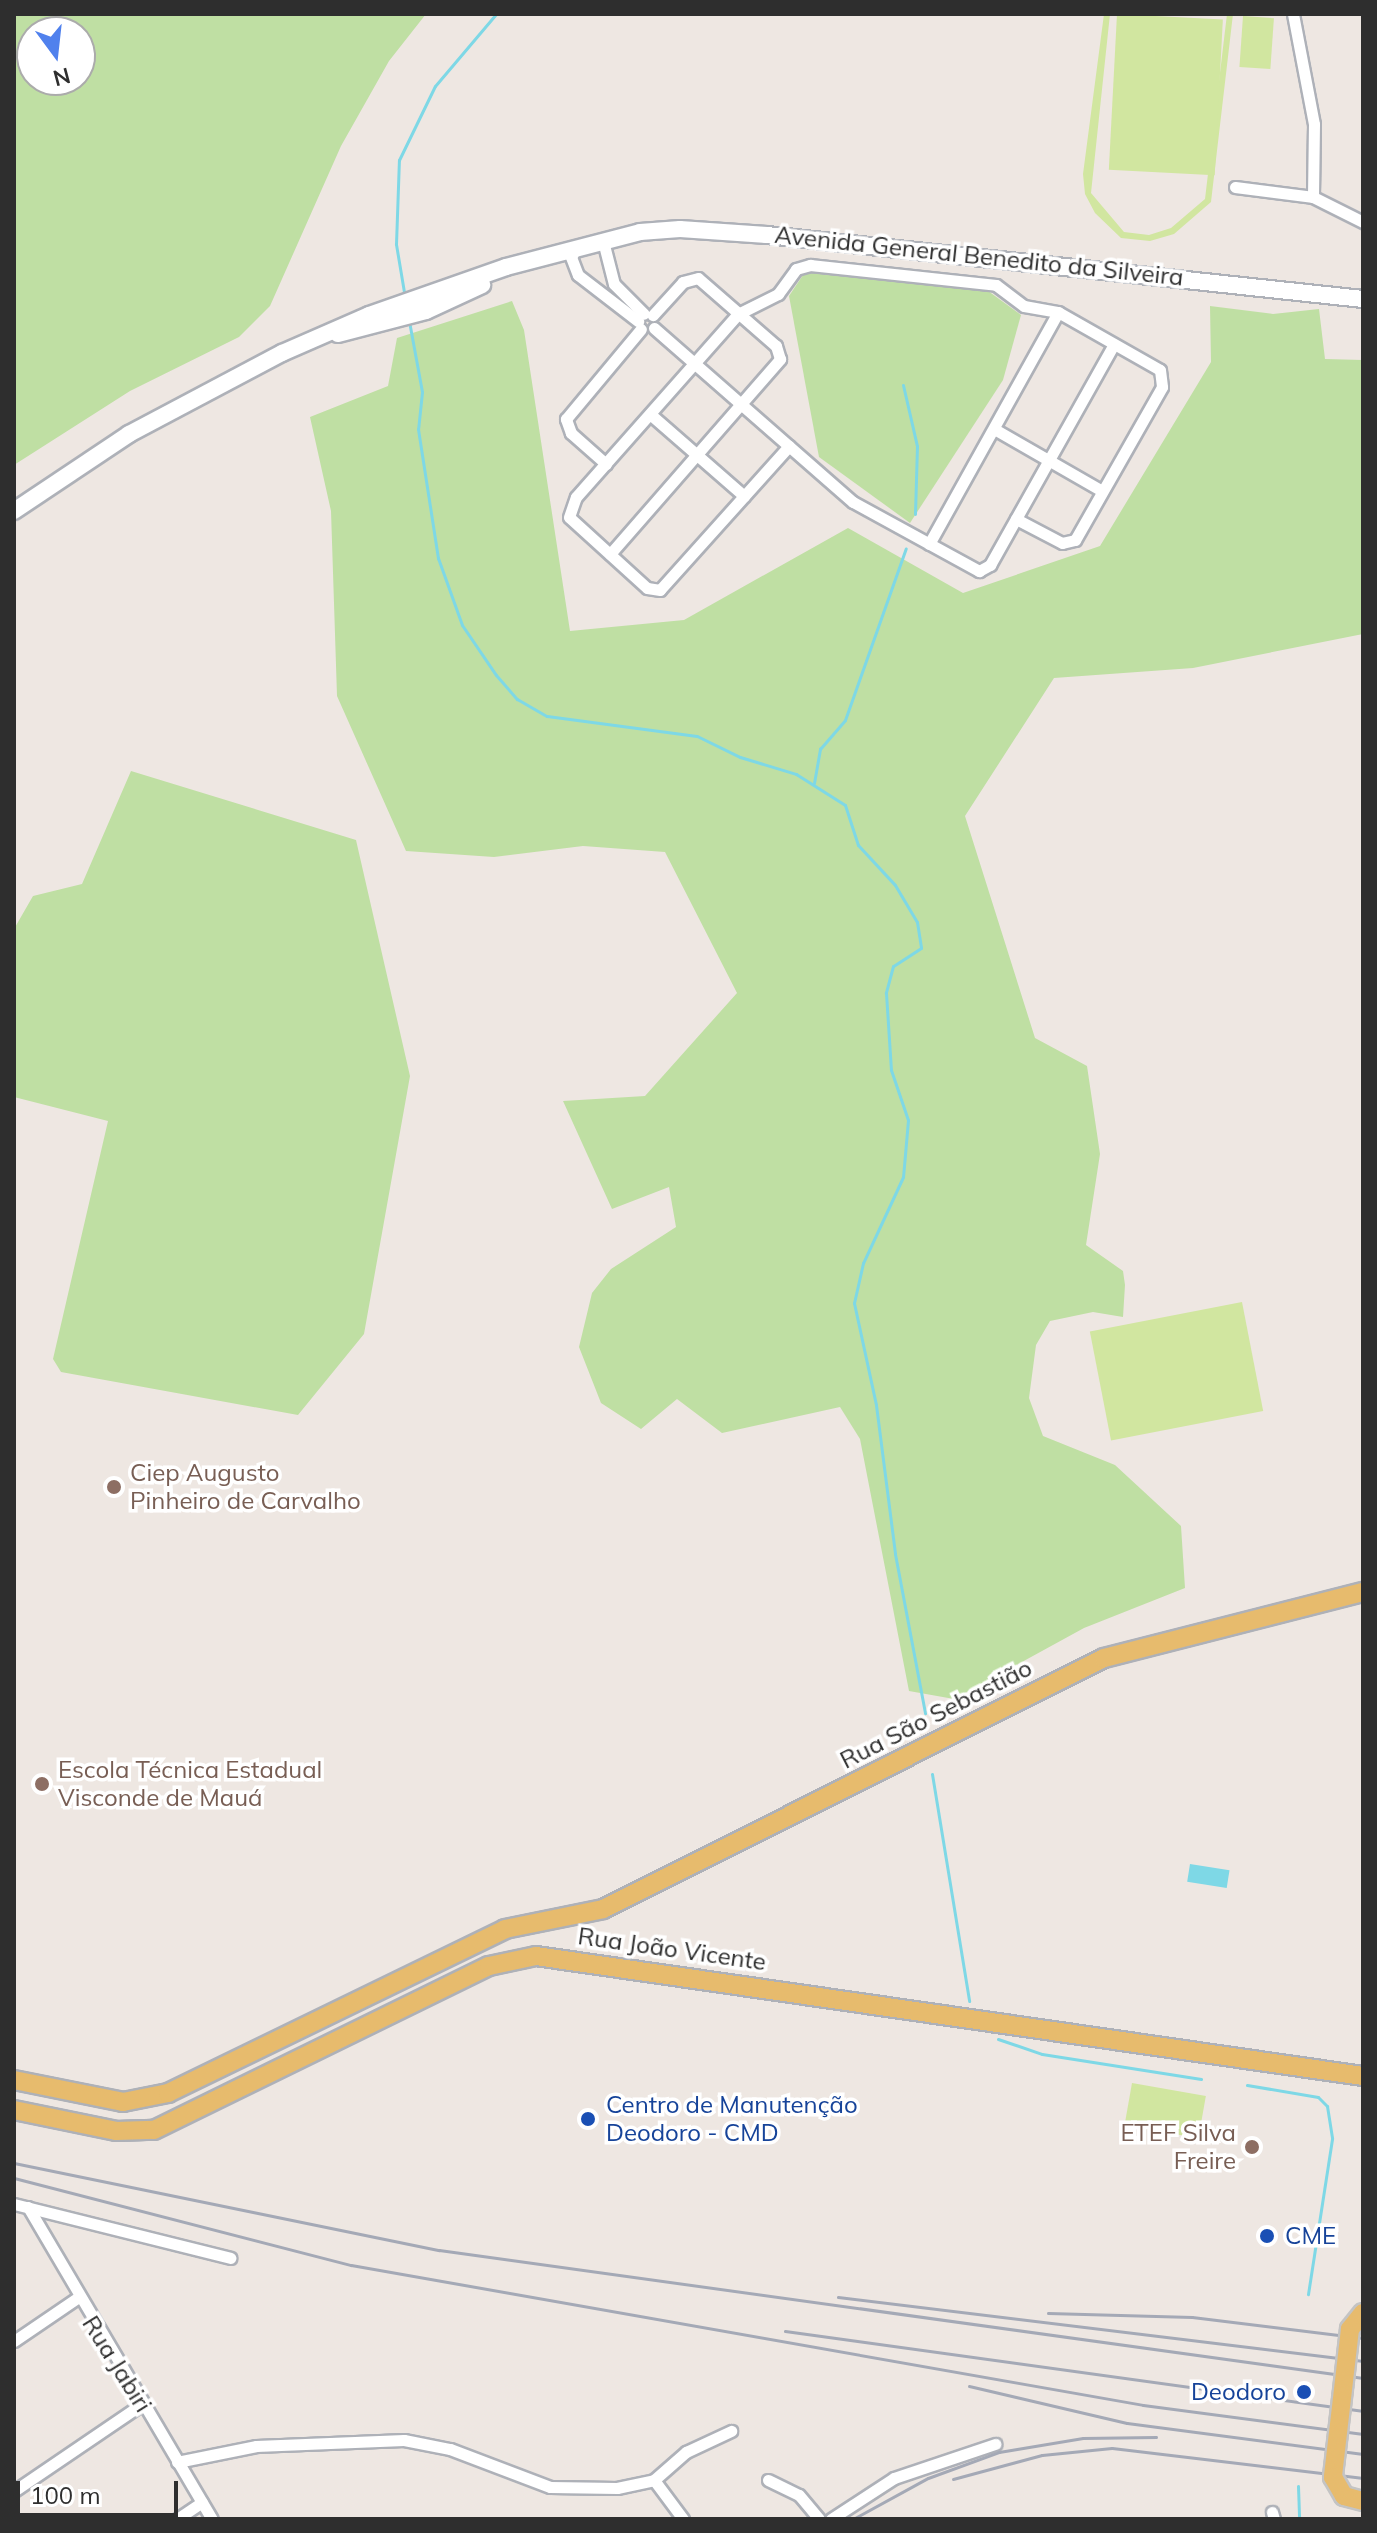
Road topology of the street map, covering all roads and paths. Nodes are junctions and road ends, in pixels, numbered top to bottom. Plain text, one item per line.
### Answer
1 (1293, 14) edge
2 (1235, 187) dead end
3 (1313, 197) junction
4 (1363, 222) edge
5 (587, 246) junction
6 (1363, 299) edge
7 (1058, 312) junction
8 (738, 314) junction
9 (644, 320) junction
10 (1114, 344) junction
11 (694, 364) junction
12 (741, 405) junction
13 (650, 414) junction
14 (996, 430) junction
15 (789, 446) junction
16 (698, 455) junction
17 (1050, 461) junction
18 (606, 464) junction
19 (1102, 491) junction
20 (744, 496) junction
21 (14, 511) edge
22 (1016, 519) junction
23 (929, 544) junction
24 (610, 554) junction
25 (1363, 1592) edge
26 (546, 1917) joint
27 (238, 2060) junction
28 (1362, 2077) edge
29 (14, 2080) edge
30 (251, 2087) junction
31 (79, 2094) junction
32 (14, 2110) edge
33 (65, 2120) junction
34 (14, 2204) edge
35 (28, 2207) junction
36 (230, 2258) dead end
37 (77, 2298) junction
38 (1363, 2313) edge
39 (14, 2341) edge
40 (142, 2404) junction
41 (731, 2431) dead end
42 (995, 2444) dead end
43 (177, 2462) junction
44 (654, 2480) junction
45 (768, 2480) dead end
46 (14, 2491) edge
47 (1363, 2501) edge
48 (202, 2502) junction
49 (177, 2519) edge
50 (212, 2519) edge
51 (683, 2519) edge
52 (819, 2519) edge
53 (831, 2519) edge

1 - 3 street
2 - 3 street
3 - 4 street
5 - 6 main road, Avenida General Benedito da Silveira
5 - 9 street
5 - 9 street
5 - 21 main road, Avenida General Benedito da Silveira
7 - 8 street
7 - 10 street
7 - 14 street
8 - 9 street
8 - 11 street
8 - 12 street
9 - 11 street
9 - 18 street
10 - 17 street
10 - 19 street
11 - 12 street
11 - 13 street
12 - 15 street
12 - 16 street
13 - 16 street
13 - 18 street
14 - 17 street
14 - 23 street
15 - 20 street
15 - 23 street
16 - 20 street
16 - 24 street
17 - 19 street
17 - 22 street
18 - 24 street
19 - 22 street
20 - 24 street
22 - 23 street
25 - 26 main road, Rua São Sebastião
26 - 27 main road, Rua João Vicente
27 - 30 main road
27 - 31 main road, Rua João Vicente
28 - 30 main road, Rua João Vicente
29 - 31 main road, Rua João Vicente
30 - 33 main road, Rua João Vicente
31 - 33 main road
32 - 33 main road, Rua João Vicente
34 - 35 street
35 - 36 street
35 - 37 street, Rua Jabiri
37 - 39 street
37 - 40 street, Rua Jabiri
38 - 47 main road, bridge
40 - 43 street, Rua Jabiri
40 - 46 street
41 - 44 street
42 - 53 street
43 - 44 street
43 - 48 street, Rua Jabiri
44 - 51 street
45 - 52 street
48 - 49 street
48 - 50 street, Rua Jabiri

